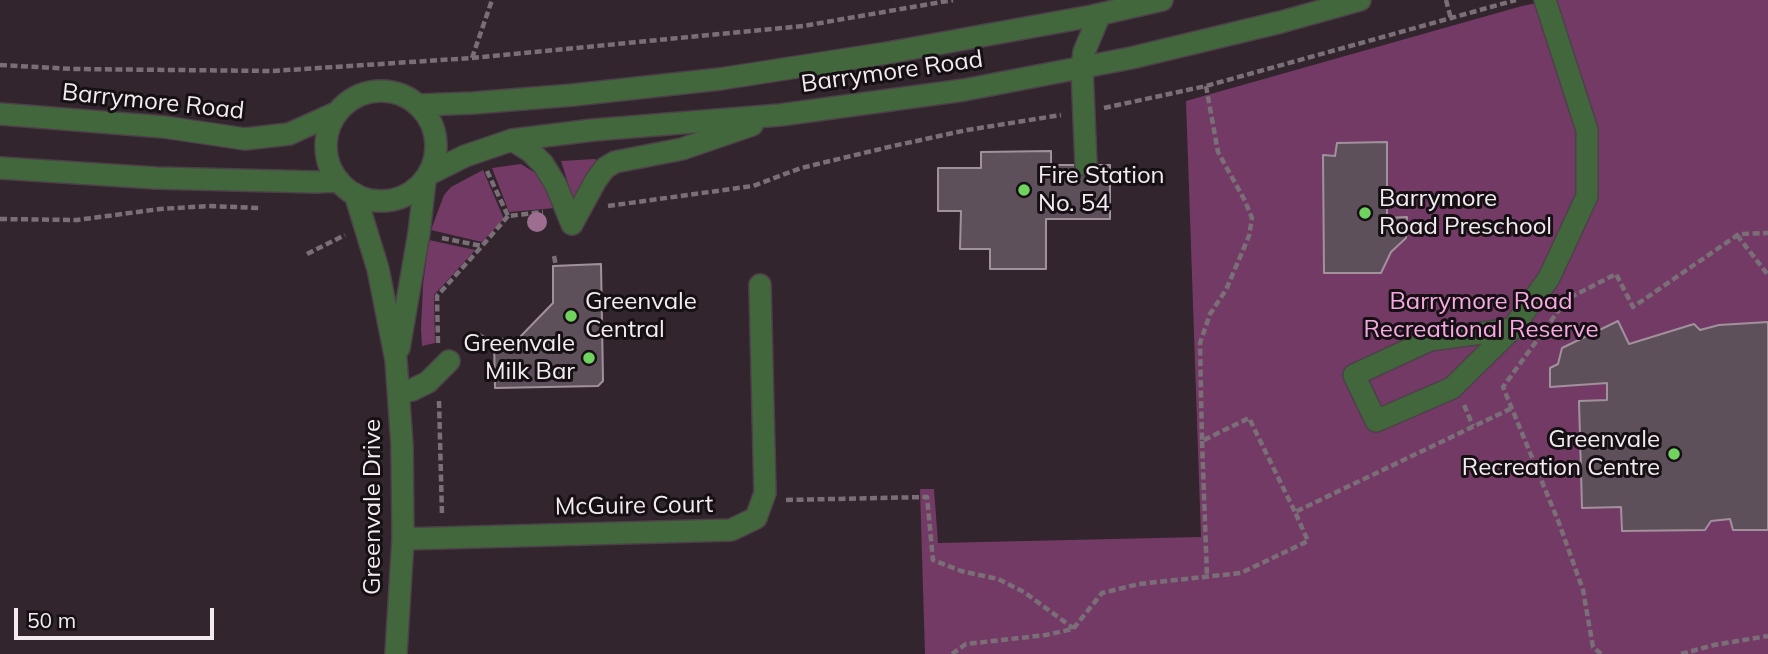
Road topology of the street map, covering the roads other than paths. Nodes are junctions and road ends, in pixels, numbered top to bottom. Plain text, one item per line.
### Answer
1 (1162, 0) edge
2 (1360, 0) edge
3 (1545, 0) edge
4 (1100, 14) junction
5 (1082, 68) junction
6 (419, 105) junction
7 (338, 112) junction
8 (0, 114) edge
9 (780, 115) junction
10 (512, 140) junction
11 (1086, 165) dead end
12 (0, 168) edge
13 (427, 177) junction
14 (347, 187) junction
15 (760, 285) dead end
16 (1512, 329) junction
17 (396, 360) junction
18 (449, 361) dead end
19 (399, 392) junction
20 (403, 539) junction
21 (396, 654) edge

1 - 4 street, Barrymore Road
2 - 5 street, Barrymore Road
3 - 16 street
4 - 5 street
4 - 6 street, Barrymore Road
5 - 9 street, Barrymore Road
5 - 11 street
6 - 7 street
6 - 13 street
7 - 8 street, Barrymore Road
7 - 14 street
9 - 10 street, Barrymore Road
9 - 10 street
10 - 13 street, Barrymore Road
12 - 14 street
13 - 14 street
13 - 17 street, Greenvale Drive
14 - 17 street, Greenvale Drive
15 - 20 street, McGuire Court
16 - 16 street
17 - 19 street, Greenvale Drive
18 - 19 street
19 - 20 street, Greenvale Drive
20 - 21 street, Greenvale Drive

